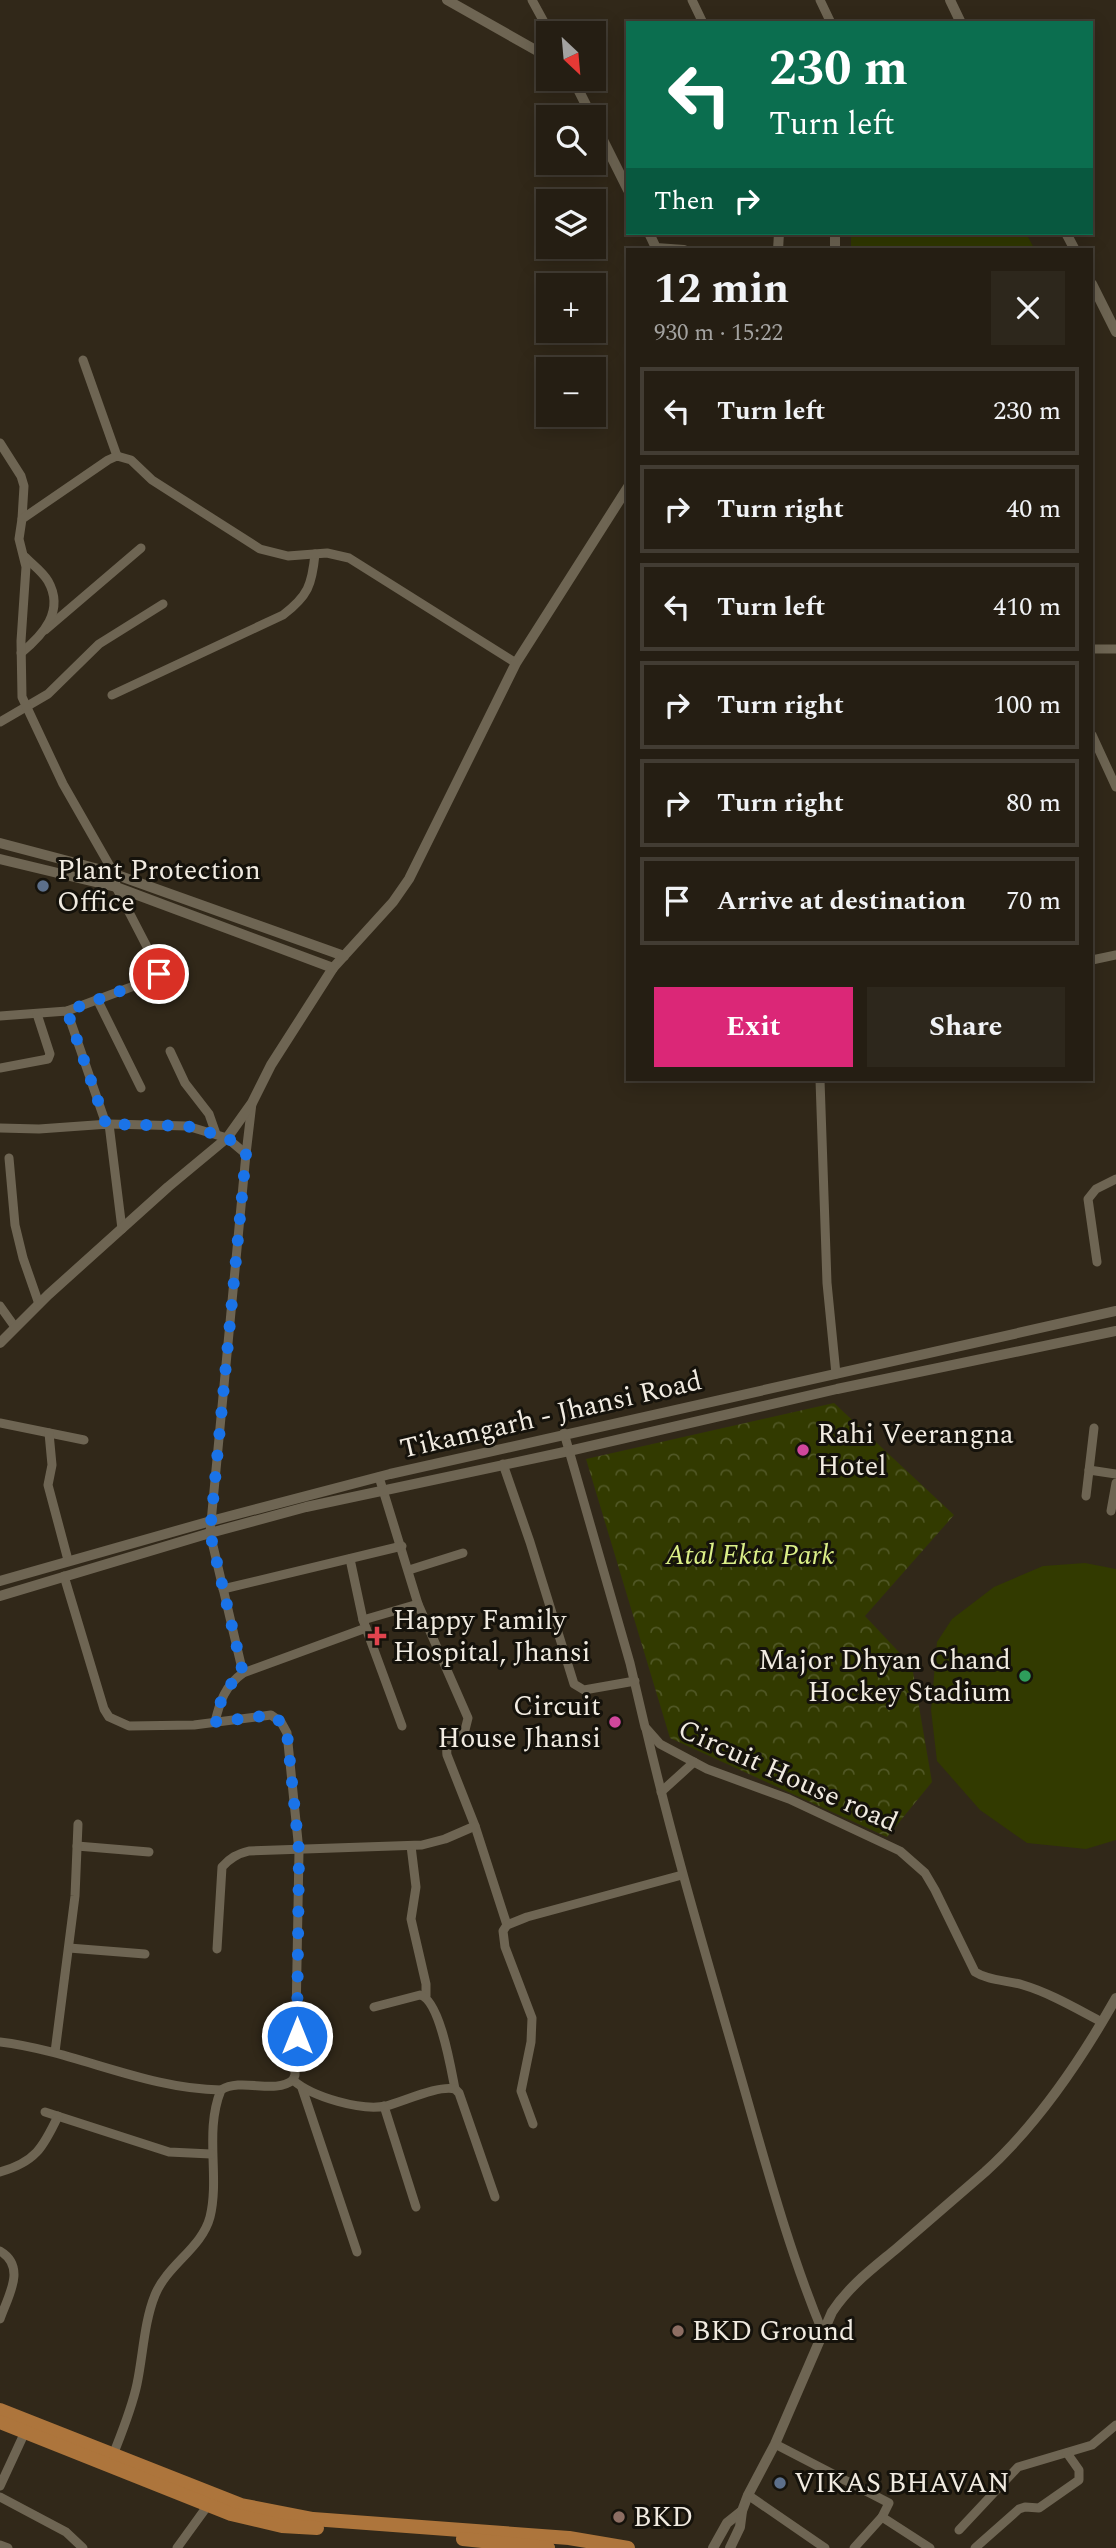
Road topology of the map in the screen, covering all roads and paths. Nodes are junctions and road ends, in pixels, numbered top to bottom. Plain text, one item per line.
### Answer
1 (447, 0) edge
2 (533, 0) edge
3 (692, 0) edge
4 (820, 0) edge
5 (950, 0) edge
6 (544, 21) edge
7 (702, 21) edge
8 (830, 21) edge
9 (960, 21) edge
10 (536, 50) edge
11 (606, 145) edge
12 (626, 186) edge
13 (1093, 286) edge
14 (1116, 332) edge
15 (83, 360) dead end
16 (0, 443) edge
17 (117, 456) junction
18 (626, 490) edge
19 (22, 519) junction
20 (141, 548) dead end
21 (315, 554) junction
22 (23, 556) junction
23 (163, 604) dead end
24 (45, 630) junction
25 (1093, 649) edge
26 (1116, 649) edge
27 (21, 653) junction
28 (516, 663) junction
29 (112, 695) dead end
30 (26, 709) junction
31 (0, 722) edge
32 (1093, 737) edge
33 (1116, 787) edge
34 (0, 843) edge
35 (0, 859) edge
36 (116, 881) junction
37 (344, 956) junction
38 (1116, 956) edge
39 (1093, 960) edge
40 (332, 968) junction
41 (97, 999) junction
42 (67, 1011) junction
43 (37, 1014) junction
44 (0, 1016) edge
45 (170, 1051) dead end
46 (0, 1068) edge
47 (820, 1081) edge
48 (141, 1088) dead end
49 (252, 1103) junction
50 (107, 1124) junction
51 (0, 1128) edge
52 (216, 1134) junction
53 (228, 1138) junction
54 (246, 1154) junction
55 (9, 1157) dead end
56 (1116, 1179) edge
57 (122, 1228) junction
58 (1097, 1262) dead end
59 (39, 1304) junction
60 (0, 1306) edge
61 (1116, 1311) edge
62 (15, 1327) junction
63 (1116, 1331) edge
64 (0, 1343) edge
65 (920, 1354) junction
66 (924, 1371) junction
67 (836, 1374) junction
68 (0, 1423) edge
69 (1094, 1428) dead end
70 (50, 1433) junction
71 (564, 1433) junction
72 (83, 1440) dead end
73 (569, 1451) junction
74 (503, 1464) junction
75 (1090, 1470) junction
76 (1116, 1474) edge
77 (379, 1477) junction
78 (1116, 1483) edge
79 (383, 1490) junction
80 (1086, 1496) dead end
81 (1111, 1511) dead end
82 (211, 1521) junction
83 (210, 1533) junction
84 (402, 1546) junction
85 (463, 1553) dead end
86 (350, 1559) junction
87 (68, 1560) junction
88 (35, 1570) junction
89 (409, 1570) junction
90 (64, 1576) junction
91 (0, 1581) edge
92 (40, 1583) junction
93 (223, 1589) junction
94 (0, 1596) edge
95 (418, 1604) junction
96 (365, 1624) junction
97 (243, 1673) junction
98 (635, 1681) junction
99 (215, 1722) junction
100 (402, 1726) dead end
101 (645, 1727) junction
102 (694, 1762) junction
103 (660, 1792) junction
104 (78, 1824) dead end
105 (475, 1826) junction
106 (77, 1846) junction
107 (411, 1846) junction
108 (299, 1851) junction
109 (149, 1852) dead end
110 (682, 1875) junction
111 (507, 1925) junction
112 (69, 1948) junction
113 (217, 1949) dead end
114 (145, 1954) dead end
115 (426, 1996) junction
116 (1116, 1998) edge
117 (374, 2007) dead end
118 (1102, 2022) junction
119 (0, 2042) edge
120 (55, 2052) junction
121 (293, 2080) junction
122 (302, 2088) junction
123 (456, 2089) junction
124 (221, 2090) junction
125 (384, 2106) junction
126 (45, 2112) dead end
127 (58, 2116) junction
128 (533, 2124) dead end
129 (211, 2154) junction
130 (0, 2172) edge
131 (495, 2197) dead end
132 (416, 2207) dead end
133 (0, 2251) edge
134 (357, 2252) dead end
135 (0, 2319) edge
136 (823, 2333) junction
137 (0, 2410) edge
138 (0, 2422) edge
139 (1116, 2425) edge
140 (26, 2432) junction
141 (775, 2444) junction
142 (1067, 2453) junction
143 (113, 2455) junction
144 (0, 2486) edge
145 (748, 2495) junction
146 (0, 2497) edge
147 (211, 2501) junction
148 (742, 2511) junction
149 (882, 2517) junction
150 (960, 2530) dead end
151 (461, 2544) edge
152 (0, 2545) edge
153 (8, 2548) edge
154 (83, 2548) edge
155 (177, 2548) edge
156 (548, 2548) edge
157 (628, 2548) edge
158 (713, 2548) edge
159 (730, 2548) edge
160 (825, 2548) edge
161 (854, 2548) edge
162 (930, 2548) edge
163 (975, 2548) edge

1 - 10 street
2 - 6 street
3 - 7 street
4 - 8 street
5 - 9 street
11 - 12 street
13 - 14 street
15 - 17 street
16 - 19 street
17 - 19 street
17 - 21 street
18 - 28 street
19 - 22 street
20 - 24 street
21 - 28 street
21 - 29 street
22 - 24 street
22 - 27 street
23 - 30 street
24 - 27 street
25 - 26 street
27 - 30 street
28 - 37 street
30 - 31 street
30 - 36 street
32 - 33 street
34 - 36 street
35 - 36 street
36 - 37 street
36 - 40 street
36 - 41 street
37 - 40 street
38 - 39 street
40 - 49 street
41 - 42 street
41 - 48 street
42 - 43 street
42 - 50 street
43 - 44 street
43 - 46 street
45 - 52 street
47 - 67 street
49 - 53 street
49 - 54 street
50 - 51 street
50 - 52 street
50 - 57 street
52 - 53 street
53 - 54 street
53 - 57 street
54 - 82 street
55 - 59 street
56 - 58 street
57 - 59 street
59 - 62 street
60 - 62 street
61 - 65 street, Tikamgarh - Jhansi Road
62 - 64 street
63 - 66 street, Tikamgarh - Jhansi Road
65 - 66 street
65 - 67 street, Tikamgarh - Jhansi Road
66 - 73 street, Tikamgarh - Jhansi Road
67 - 71 street, Tikamgarh - Jhansi Road
68 - 70 street
69 - 75 street
70 - 72 street
70 - 87 street
71 - 73 street, Circuit House road
71 - 77 street, Tikamgarh - Jhansi Road
73 - 74 street, Tikamgarh - Jhansi Road
73 - 98 street, Circuit House road
74 - 79 street, Tikamgarh - Jhansi Road
74 - 98 street
75 - 76 street
75 - 80 street
77 - 79 street
77 - 82 street, Tikamgarh - Jhansi Road
78 - 81 street
79 - 83 street, Tikamgarh - Jhansi Road
79 - 84 street
82 - 83 street
82 - 87 street, Tikamgarh - Jhansi Road
83 - 90 street, Tikamgarh - Jhansi Road
83 - 93 street
84 - 86 street
84 - 89 street
85 - 89 street
86 - 93 street
86 - 96 street
87 - 88 street, Tikamgarh - Jhansi Road
88 - 91 street, Tikamgarh - Jhansi Road
88 - 92 street
89 - 95 street
90 - 92 street, Tikamgarh - Jhansi Road
90 - 99 street
92 - 94 street, Tikamgarh - Jhansi Road
93 - 97 street
95 - 96 street
95 - 105 street
96 - 97 street
96 - 100 street
97 - 99 street
98 - 101 street, Circuit House road
99 - 108 street
101 - 102 street, Circuit House road
101 - 103 street
102 - 103 street
102 - 118 street, Circuit House road
103 - 110 street
104 - 106 street
105 - 107 street
105 - 111 street
106 - 109 street
106 - 112 street
107 - 108 street
107 - 115 street
108 - 113 street
108 - 121 street
110 - 111 street
110 - 136 street
111 - 128 street
112 - 114 street
112 - 120 street
115 - 117 street
115 - 123 street
116 - 118 street
118 - 136 street
119 - 120 street
120 - 124 street
121 - 122 street
121 - 124 street
122 - 125 street
122 - 134 street
123 - 125 street
123 - 131 street
124 - 129 street
125 - 132 street
126 - 127 street
127 - 129 street
127 - 130 street
129 - 143 street
133 - 135 street
136 - 141 street
137 - 143 main road
138 - 140 main road
139 - 142 street
140 - 144 street
140 - 147 main road
141 - 145 street
141 - 149 street
142 - 150 street
142 - 163 street
143 - 147 main road
145 - 148 street
145 - 160 street
146 - 154 street
147 - 151 main road
147 - 155 street
147 - 157 main road
148 - 158 street
148 - 159 street
149 - 161 street
149 - 162 street
151 - 156 main road
152 - 153 street

